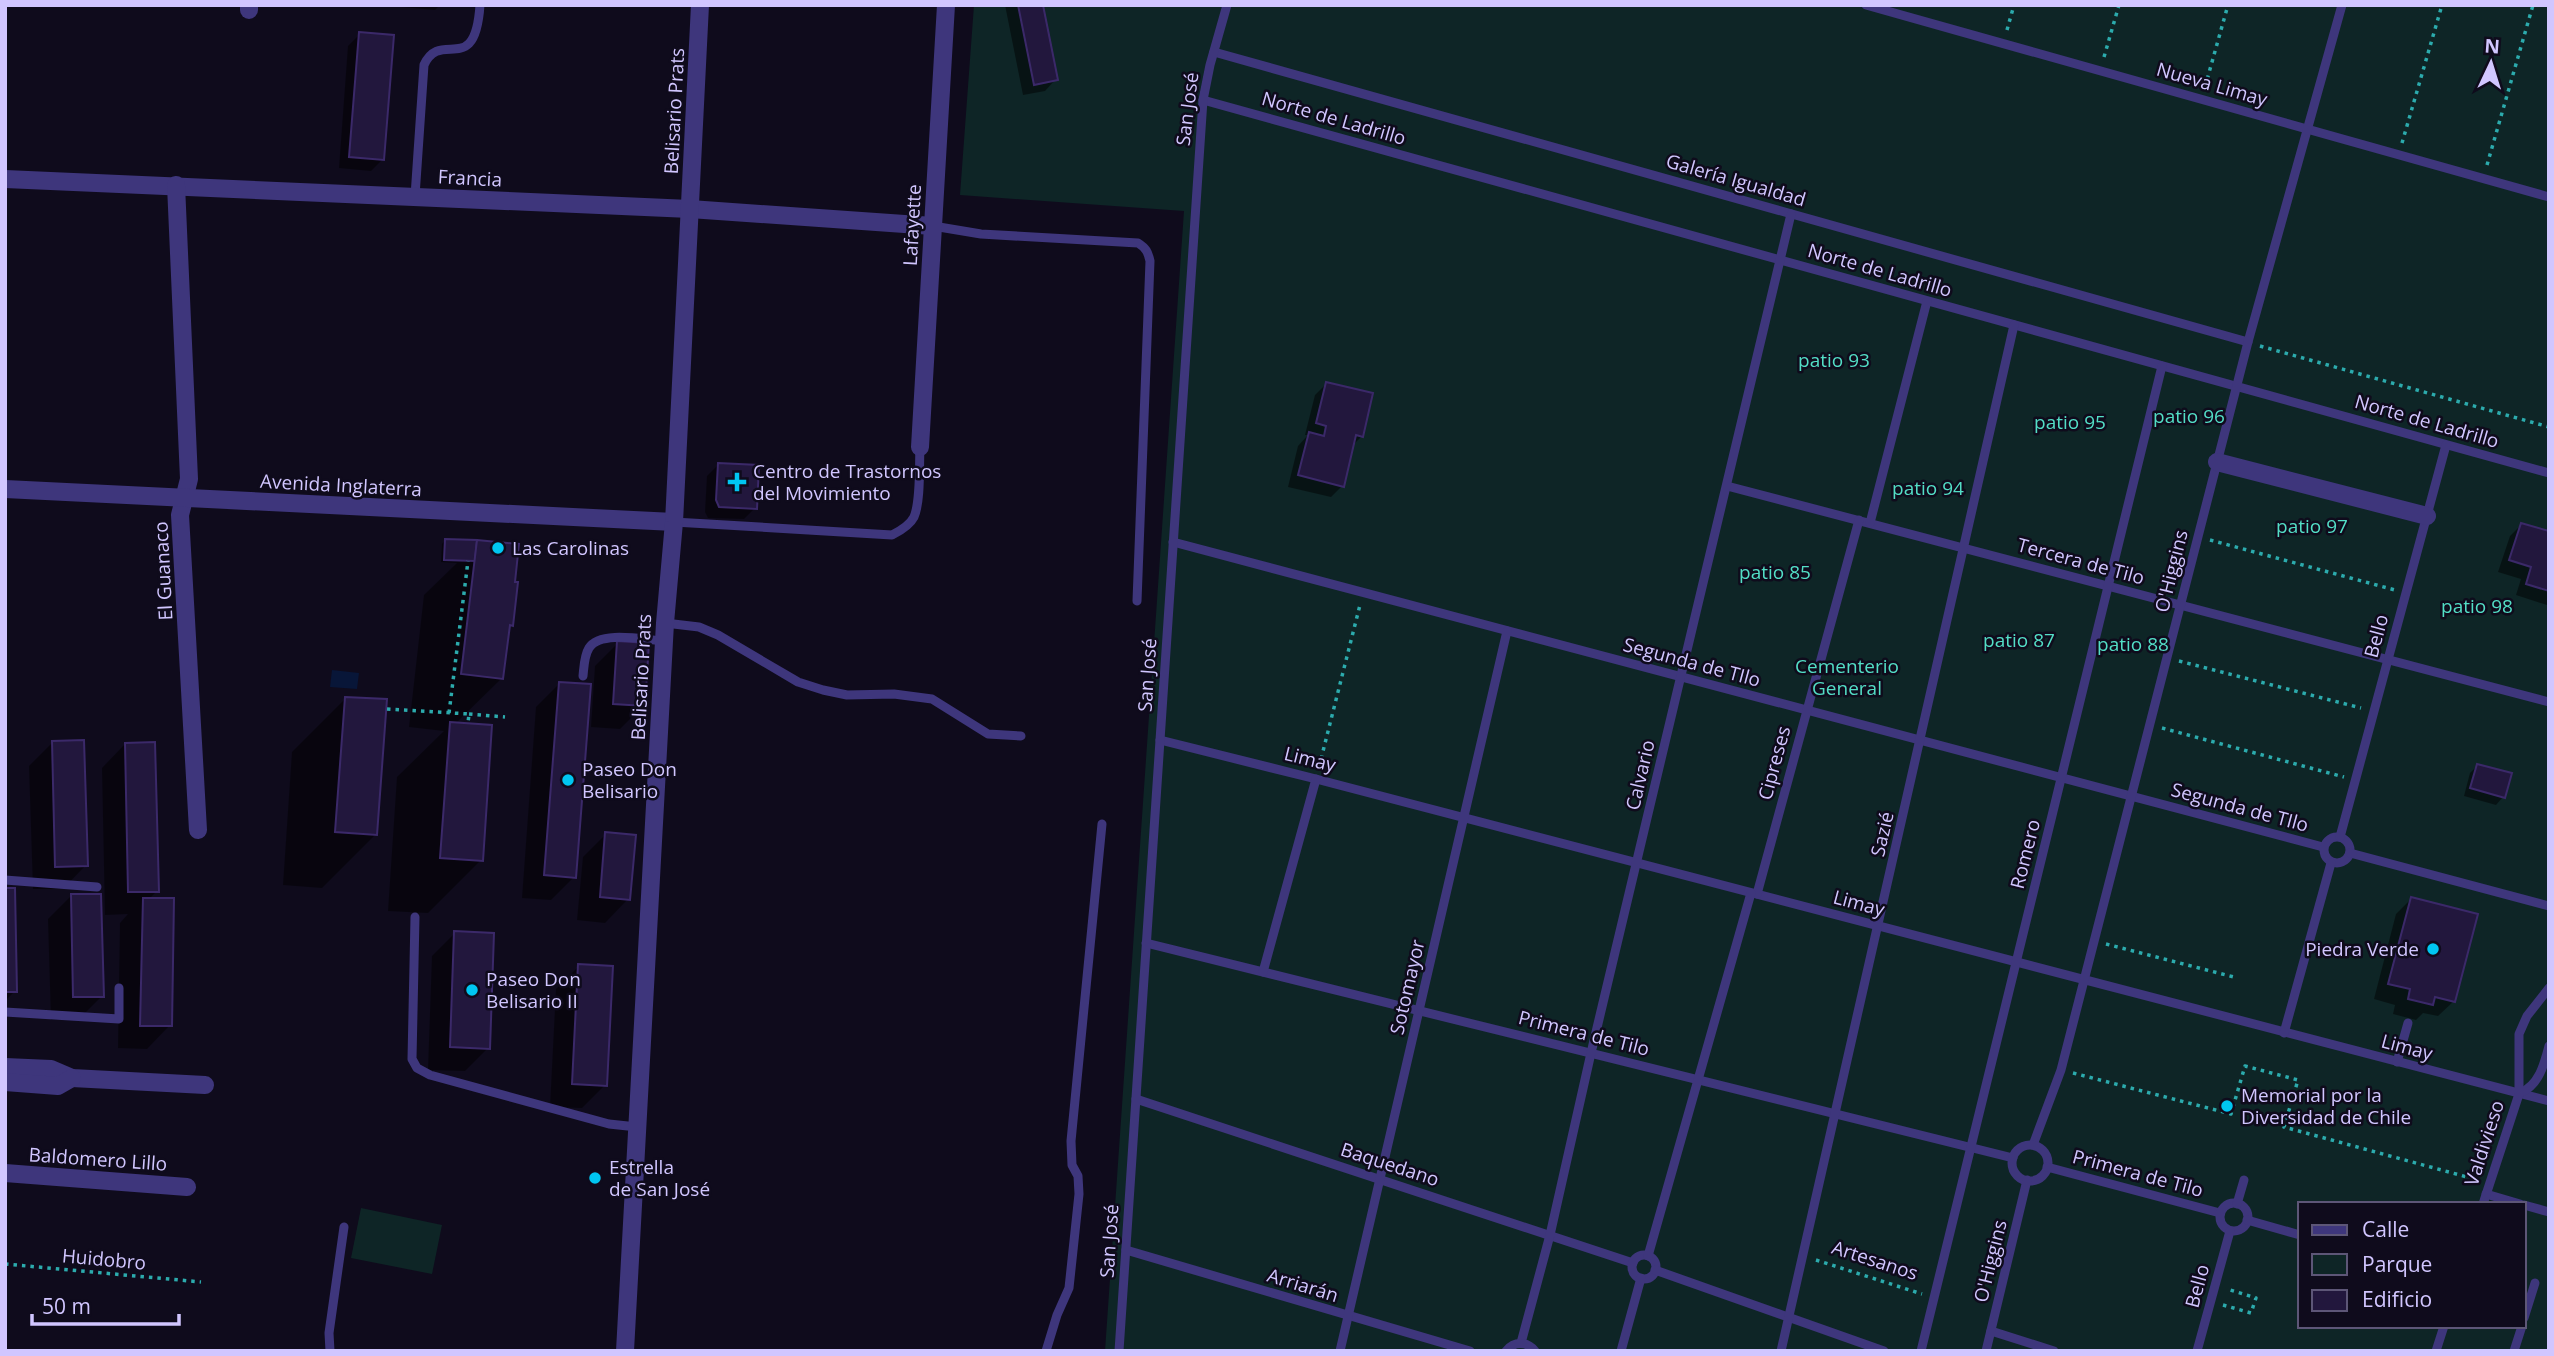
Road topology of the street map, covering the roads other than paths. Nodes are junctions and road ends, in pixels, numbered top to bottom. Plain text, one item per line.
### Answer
1 (480, 5) edge
2 (701, 5) edge
3 (946, 5) edge
4 (1227, 5) edge
5 (1866, 5) edge
6 (2342, 5) edge
7 (1900, 10) edge
8 (1214, 52) junction
9 (1203, 100) junction
10 (2308, 129) junction
11 (5, 179) edge
12 (176, 185) junction
13 (415, 196) junction
14 (2549, 197) edge
15 (690, 209) junction
16 (1791, 214) junction
17 (933, 226) junction
18 (1780, 260) junction
19 (1927, 301) junction
20 (2014, 325) junction
21 (2248, 342) junction
22 (2162, 366) junction
23 (2236, 387) junction
24 (2446, 445) junction
25 (920, 447) joint
26 (2217, 462) junction
27 (2549, 473) edge
28 (1727, 486) junction
29 (5, 489) edge
30 (184, 498) junction
31 (2427, 516) junction
32 (1859, 520) junction
33 (674, 522) junction
34 (1870, 523) junction
35 (1173, 542) junction
36 (1964, 548) junction
37 (2109, 586) junction
38 (1137, 601) dead end
39 (2180, 605) junction
40 (1507, 631) junction
41 (664, 632) junction
42 (2387, 659) junction
43 (583, 676) dead end
44 (1681, 677) junction
45 (2549, 702) edge
46 (1807, 710) junction
47 (1021, 736) dead end
48 (1160, 740) junction
49 (1921, 741) junction
50 (2062, 778) junction
51 (1316, 779) junction
52 (2131, 796) junction
53 (1464, 817) junction
54 (1102, 824) dead end
55 (198, 830) dead end
56 (2340, 837) junction
57 (2323, 847) junction
58 (2350, 853) junction
59 (1637, 863) junction
60 (2331, 863) junction
61 (5, 880) edge
62 (97, 887) dead end
63 (1754, 893) junction
64 (2549, 906) edge
65 (415, 916) dead end
66 (1879, 926) junction
67 (1146, 943) junction
68 (2017, 962) junction
69 (1263, 972) junction
70 (2084, 980) junction
71 (119, 988) dead end
72 (2548, 989) edge
73 (2549, 1003) edge
74 (1419, 1010) junction
75 (5, 1012) edge
76 (2408, 1023) dead end
77 (2284, 1032) junction
78 (2549, 1046) edge
79 (1591, 1053) junction
80 (2397, 1062) junction
81 (5, 1067) edge
82 (72, 1078) junction
83 (1699, 1080) junction
84 (5, 1082) edge
85 (205, 1086) dead end
86 (2519, 1094) junction
87 (1136, 1099) junction
88 (2549, 1101) edge
89 (1836, 1114) junction
90 (638, 1127) junction
91 (2033, 1145) junction
92 (1971, 1148) junction
93 (2013, 1158) junction
94 (2047, 1167) junction
95 (5, 1172) edge
96 (1380, 1179) junction
97 (2027, 1180) junction
98 (2244, 1180) dead end
99 (187, 1187) dead end
100 (2485, 1199) edge
101 (2507, 1202) edge
102 (2237, 1204) junction
103 (2526, 1205) edge
104 (2549, 1212) edge
105 (2220, 1213) junction
106 (2247, 1220) junction
107 (344, 1227) dead end
108 (2230, 1231) junction
109 (2298, 1234) edge
110 (1550, 1235) junction
111 (1126, 1250) junction
112 (1648, 1256) junction
113 (1633, 1263) junction
114 (1655, 1270) junction
115 (1641, 1279) junction
116 (2535, 1283) dead end
117 (2526, 1312) edge
118 (1348, 1317) junction
119 (1788, 1317) junction
120 (2443, 1328) edge
121 (2521, 1328) edge
122 (1991, 1331) junction
123 (1521, 1343) junction
124 (330, 1351) edge
125 (625, 1351) edge
126 (1046, 1351) edge
127 (1119, 1351) edge
128 (1340, 1351) edge
129 (1470, 1351) edge
130 (1506, 1351) edge
131 (1535, 1351) edge
132 (1621, 1351) edge
133 (1782, 1351) edge
134 (1884, 1351) edge
135 (1921, 1351) edge
136 (1986, 1351) edge
137 (2054, 1351) edge
138 (2197, 1351) edge
139 (2436, 1351) edge
140 (2514, 1351) edge

1 - 13 lane
2 - 15 street, Belisario Prats
3 - 17 street, Lafayette
4 - 8 lane, San José
5 - 7 lane, Nueva Limay
6 - 10 lane, O'Higgins
7 - 10 lane, Nueva Limay
8 - 9 lane, San José
8 - 16 lane, Galería Igualdad
9 - 18 lane, Norte de Ladrillo
9 - 35 lane, San José
10 - 14 lane, Nueva Limay
10 - 21 lane, O'Higgins
11 - 12 street, Francia
12 - 13 street, Francia
12 - 30 street, El Guanaco
13 - 15 street, Francia
15 - 17 street, Francia
15 - 33 street, Belisario Prats
16 - 18 lane, Calvario
16 - 21 lane, Galería Igualdad
17 - 25 street, Lafayette
17 - 38 lane
18 - 19 lane, Norte de Ladrillo
18 - 28 lane, Calvario
19 - 20 lane, Norte de Ladrillo
19 - 34 lane
20 - 22 lane, Norte de Ladrillo
20 - 36 lane, Sazié
21 - 23 lane, O'Higgins
22 - 23 lane, Norte de Ladrillo
22 - 37 lane, Romero
23 - 24 lane, Norte de Ladrillo
23 - 26 lane, O'Higgins
24 - 27 lane, Norte de Ladrillo
24 - 31 lane, Bello
25 - 33 lane
26 - 31 street
26 - 39 lane, O'Higgins
28 - 32 lane, Tercera de Tilo
28 - 44 lane, Calvario
29 - 30 street, Avenida Inglaterra
30 - 33 street, Avenida Inglaterra
30 - 55 street, El Guanaco
31 - 42 lane, Bello
32 - 34 lane, Tercera de Tilo
32 - 46 lane, Cipreses
33 - 41 street, Belisario Prats
34 - 36 lane, Tercera de Tilo
35 - 40 lane, Segunda de TIlo
35 - 48 lane, San José
36 - 37 lane, Tercera de Tilo
36 - 49 lane, Sazié
37 - 39 lane, Tercera de Tilo
37 - 50 lane, Romero
39 - 42 lane, Tercera de Tilo
39 - 52 lane, O'Higgins
40 - 44 lane, Segunda de TIlo
40 - 53 lane, Sotomayor
41 - 43 lane
41 - 47 lane
41 - 90 street, Belisario Prats
42 - 45 lane, Tercera de Tilo
42 - 56 lane, Bello
44 - 46 lane, Segunda de TIlo
44 - 59 lane, Calvario
46 - 49 lane, Segunda de TIlo
46 - 63 lane, Cipreses
48 - 51 lane, Limay
48 - 67 lane, San José
49 - 50 lane, Segunda de TIlo
49 - 66 lane, Sazié
50 - 52 lane, Segunda de TIlo
50 - 68 lane, Romero
51 - 53 lane, Limay
51 - 69 lane
52 - 57 lane, Segunda de TIlo
52 - 70 lane, O'Higgins
53 - 59 lane, Limay
53 - 74 lane, Sotomayor
54 - 126 lane
56 - 57 lane
56 - 58 lane
57 - 60 lane
58 - 60 lane
58 - 64 lane
59 - 63 lane, Limay
59 - 79 lane, Calvario
60 - 77 lane
61 - 62 lane
63 - 66 lane, Limay
63 - 83 lane, Cipreses
65 - 90 lane
66 - 68 lane, Limay
66 - 89 lane, Sazié
67 - 69 lane, Primera de Tilo
67 - 87 lane, San José
68 - 70 lane, Limay
68 - 92 lane, Romero
69 - 74 lane, Primera de Tilo
70 - 77 lane, Limay
70 - 91 lane, O'Higgins
71 - 75 lane
72 - 73 lane, Valdivieso
72 - 86 lane, Valdivieso
74 - 79 lane, Primera de Tilo
74 - 96 lane, Sotomayor
76 - 80 lane
77 - 80 lane, Limay
78 - 86 lane, Valdivieso
79 - 83 lane, Primera de Tilo
79 - 110 lane, Calvario
80 - 86 lane, Limay
81 - 82 street
82 - 84 street
82 - 85 street
83 - 89 lane, Primera de Tilo
83 - 112 lane, Cipreses
86 - 88 lane, Limay
86 - 100 lane, Valdivieso
87 - 96 lane, Baquedano
87 - 111 lane, San José
89 - 92 lane, Primera de Tilo
89 - 119 lane, Sazié
90 - 125 street, Belisario Prats
91 - 93 lane
91 - 94 lane
92 - 93 lane, Primera de Tilo
92 - 135 lane, Romero
93 - 97 lane
94 - 97 lane
94 - 105 lane, Primera de Tilo
95 - 99 street, Baldomero Lillo
96 - 110 lane, Baquedano
96 - 118 lane, Sotomayor
97 - 122 lane, O'Higgins
98 - 102 lane
100 - 101 lane
102 - 105 lane
102 - 106 lane
103 - 104 lane
105 - 108 lane
106 - 108 lane
106 - 109 lane
107 - 124 lane
108 - 138 lane, Bello
110 - 113 lane, Baquedano
110 - 123 lane, Calvario
111 - 118 lane, Arriarán
111 - 127 lane, San José
112 - 113 lane
112 - 114 lane
113 - 115 lane
114 - 115 lane
114 - 119 lane
115 - 132 lane
116 - 117 lane
118 - 128 lane, Sotomayor
118 - 129 lane, Arriarán
119 - 133 lane, Sazié
119 - 134 lane
120 - 139 lane
121 - 140 lane
122 - 136 lane, O'Higgins
122 - 137 lane
123 - 130 lane
123 - 131 lane

